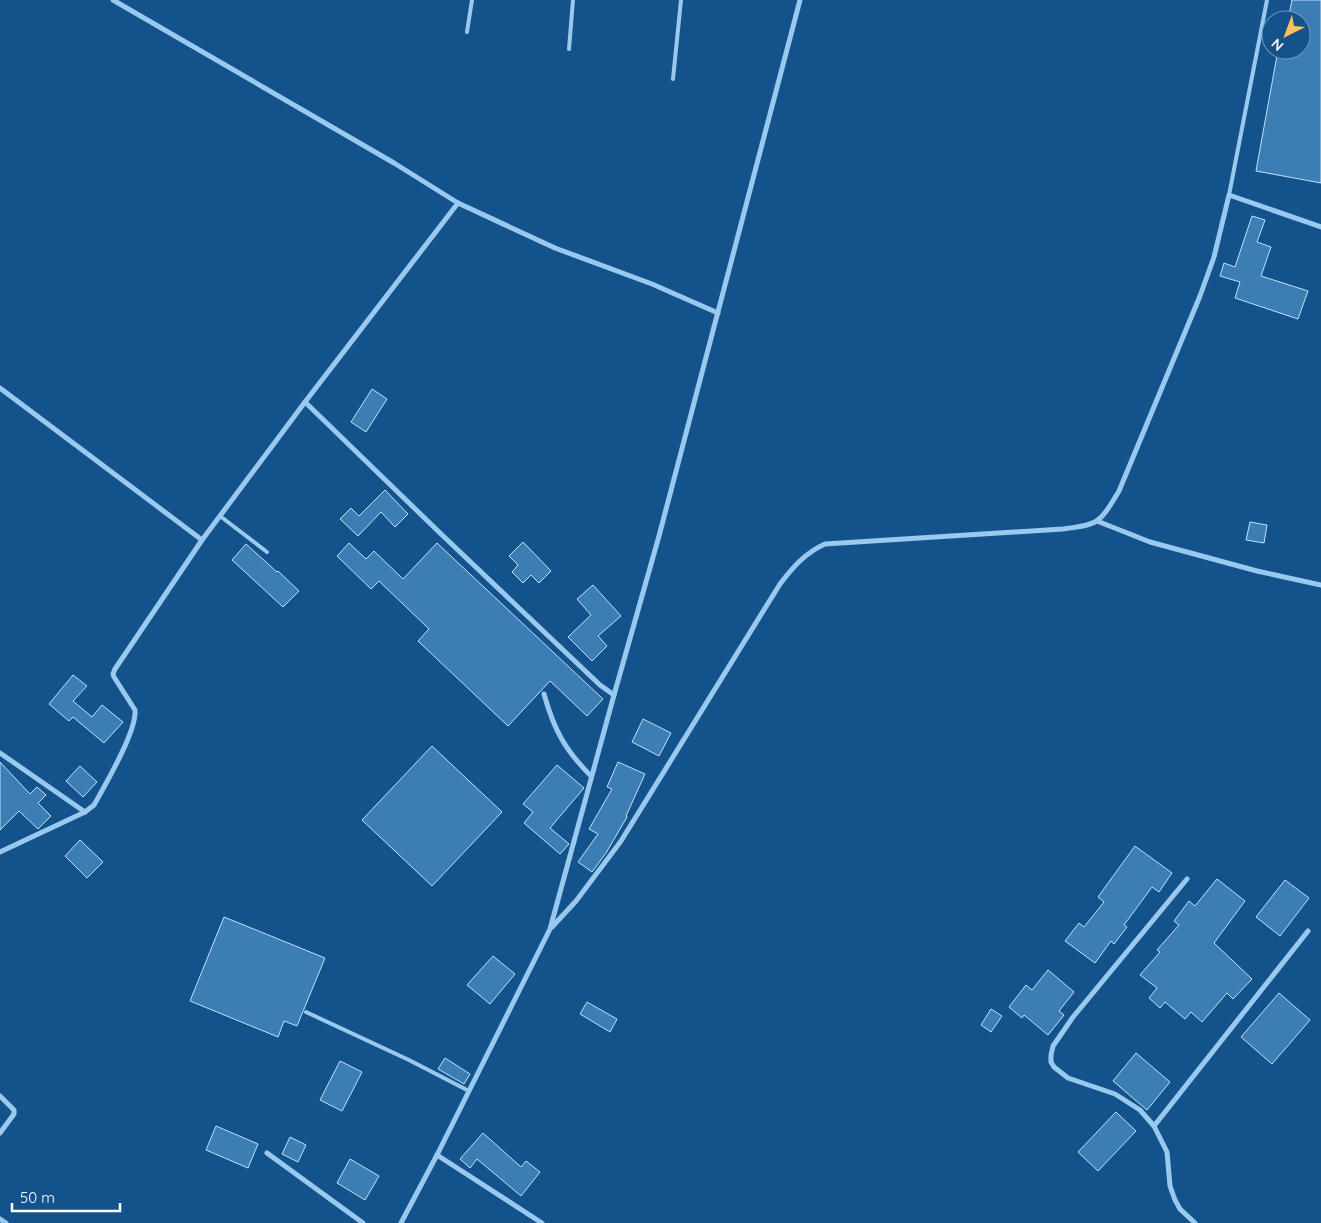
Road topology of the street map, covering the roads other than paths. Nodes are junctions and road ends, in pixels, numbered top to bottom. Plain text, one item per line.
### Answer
1 (114, 0) edge
2 (472, 0) edge
3 (573, 0) edge
4 (681, 0) edge
5 (800, 0) edge
6 (1267, 0) edge
7 (468, 32) dead end
8 (569, 49) dead end
9 (673, 79) dead end
10 (1229, 195) junction
11 (458, 203) junction
12 (1321, 227) edge
13 (718, 313) junction
14 (0, 388) edge
15 (305, 402) junction
16 (220, 516) junction
17 (1097, 521) junction
18 (202, 540) junction
19 (267, 552) dead end
20 (1321, 585) edge
21 (544, 694) dead end
22 (614, 694) junction
23 (0, 753) edge
24 (591, 776) junction
25 (85, 812) junction
26 (0, 852) edge
27 (1187, 879) dead end
28 (550, 929) junction
29 (1308, 931) dead end
30 (306, 1012) dead end
31 (469, 1091) junction
32 (0, 1096) edge
33 (1154, 1126) junction
34 (0, 1133) edge
35 (267, 1153) dead end
36 (437, 1155) junction
37 (0, 1219) edge
38 (6, 1223) edge
39 (363, 1223) edge
40 (401, 1223) edge
41 (542, 1223) edge
42 (1195, 1223) edge

1 - 11 street
2 - 7 lane
3 - 8 lane
4 - 9 lane
5 - 13 street
6 - 10 lane
10 - 12 street
10 - 17 street
11 - 13 street
11 - 15 street
13 - 22 street
14 - 18 street
15 - 16 street
15 - 22 street
16 - 18 street
16 - 19 lane
17 - 20 street
17 - 28 street
18 - 25 street
21 - 24 street
22 - 24 street
23 - 25 street
24 - 28 street
25 - 26 street
27 - 33 street
28 - 31 street
29 - 33 street
30 - 31 lane
31 - 36 street
32 - 34 street
33 - 42 street
35 - 39 street
36 - 40 street
36 - 41 street
37 - 38 street

